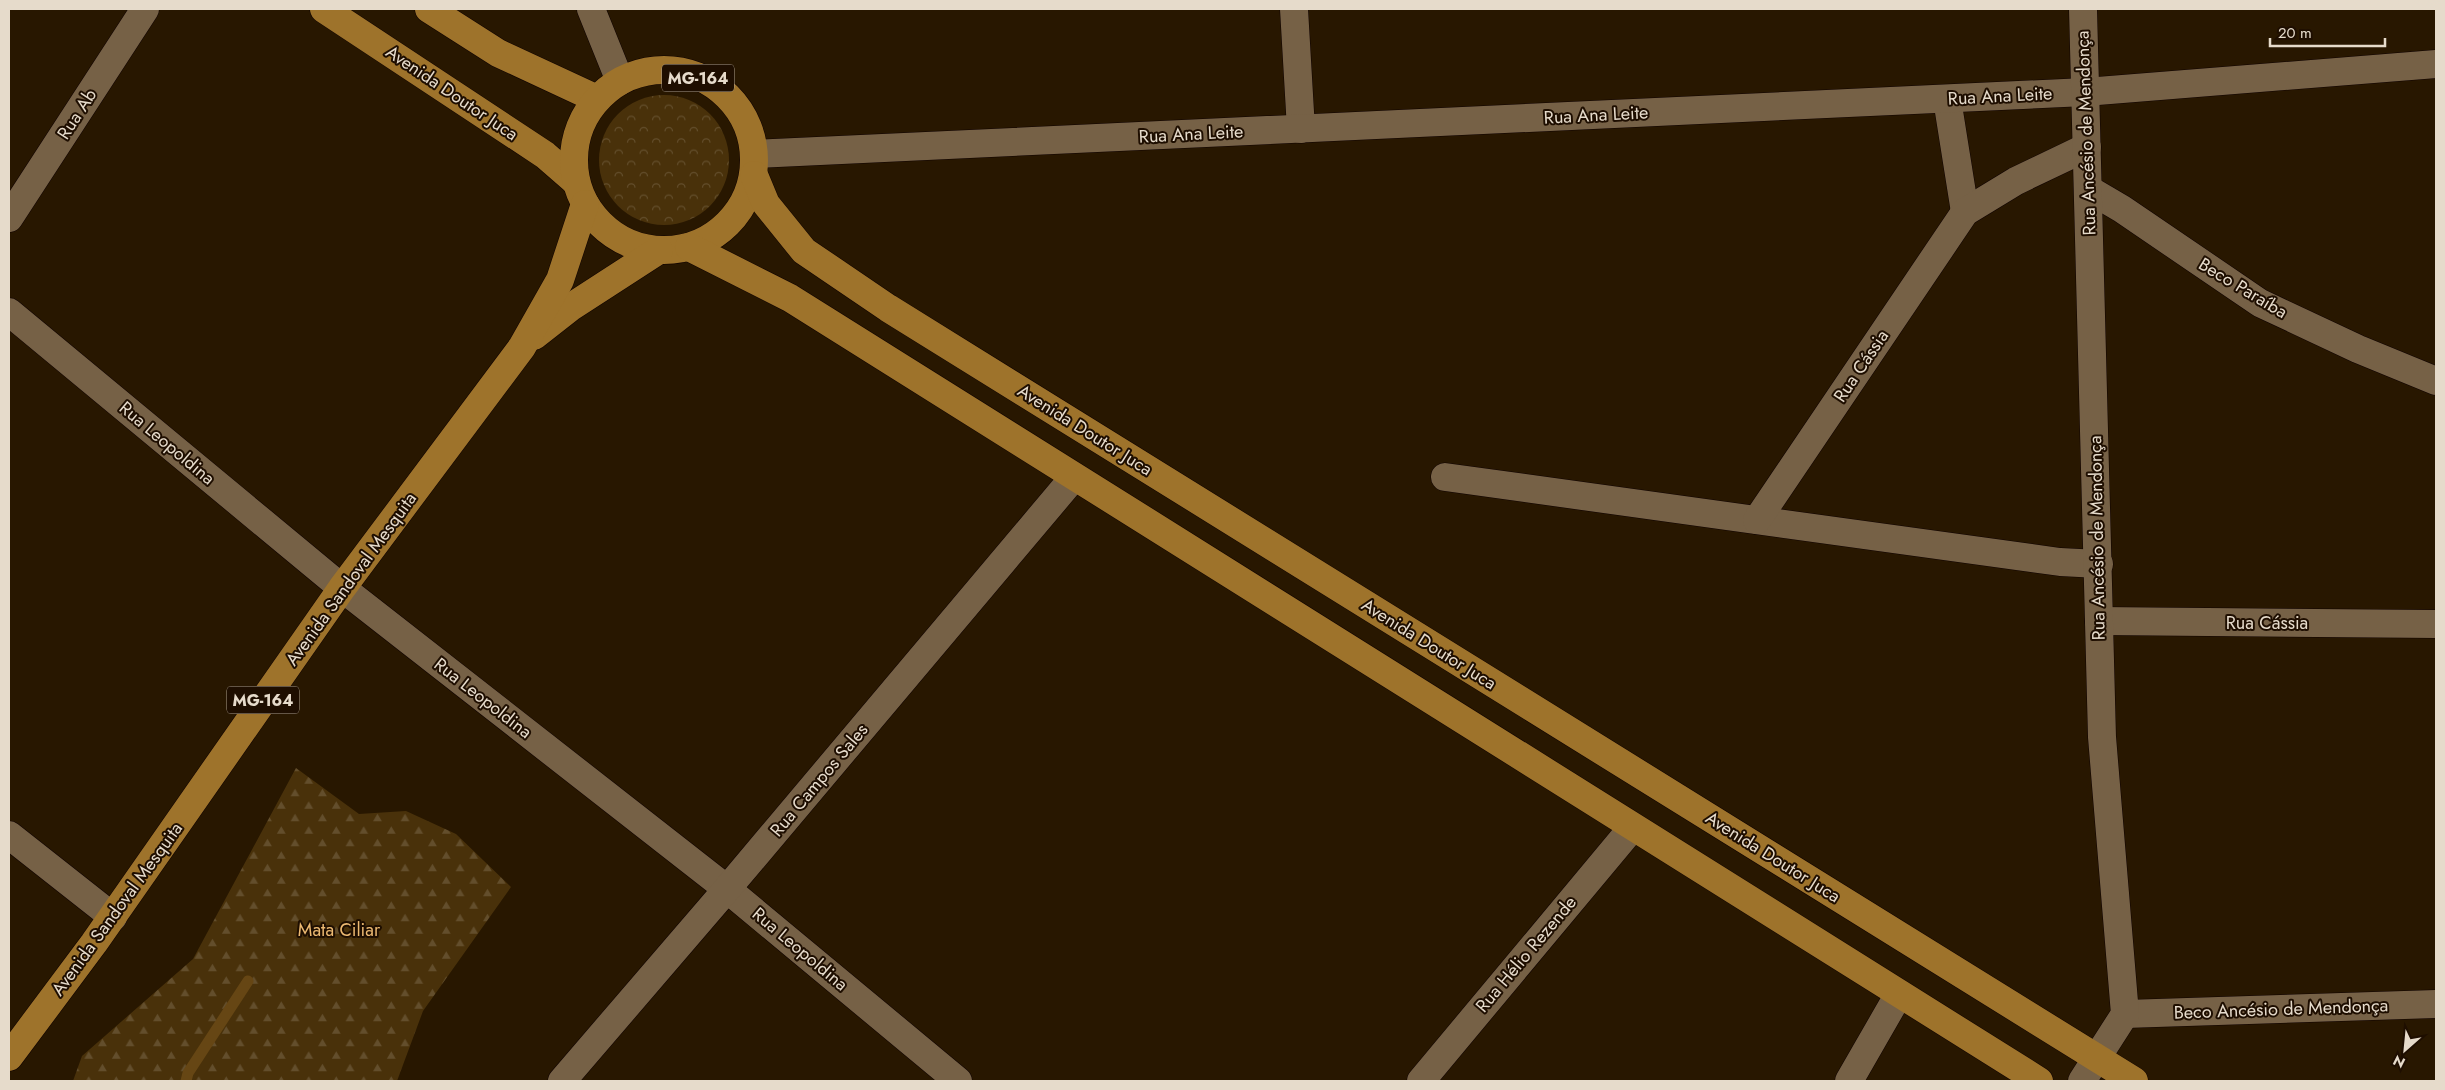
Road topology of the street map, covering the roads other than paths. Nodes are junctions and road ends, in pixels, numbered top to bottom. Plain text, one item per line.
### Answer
1 (145, 9) edge
2 (324, 9) edge
3 (430, 9) edge
4 (591, 9) edge
5 (1294, 9) edge
6 (2083, 9) edge
7 (2436, 64) edge
8 (620, 81) junction
9 (2085, 92) junction
10 (597, 99) junction
11 (1947, 99) junction
12 (1301, 128) junction
13 (2087, 147) junction
14 (754, 165) junction
15 (2088, 189) junction
16 (580, 193) junction
17 (1965, 212) junction
18 (9, 218) edge
19 (689, 247) junction
20 (659, 250) junction
21 (9, 312) edge
22 (522, 347) junction
23 (2436, 381) edge
24 (1074, 477) junction
25 (1445, 477) dead end
26 (1757, 520) junction
27 (2099, 564) junction
28 (342, 588) junction
29 (2099, 621) junction
30 (2436, 624) edge
31 (1632, 828) junction
32 (9, 836) edge
33 (727, 889) junction
34 (113, 917) junction
35 (1899, 994) junction
36 (2436, 1004) edge
37 (2126, 1014) junction
38 (9, 1057) edge
39 (2096, 1057) junction
40 (562, 1081) edge
41 (958, 1081) edge
42 (1420, 1081) edge
43 (1850, 1081) edge
44 (2039, 1081) edge
45 (2082, 1081) edge
46 (2134, 1081) edge

1 - 18 street, Rua Ab
2 - 16 main road, Avenida Doutor Juca / MG-164
3 - 10 main road
4 - 8 street
5 - 12 street
6 - 9 street, Rua Ancésio de Mendonça
7 - 9 street, Rua Ana Leite
8 - 10 main road, MG-164
8 - 14 main road, MG-164
9 - 11 street, Rua Ana Leite
9 - 13 street, Rua Ancésio de Mendonça
10 - 16 main road, MG-164
11 - 12 street, Rua Ana Leite
11 - 17 street
12 - 14 street, Rua Ana Leite
13 - 15 street, Rua Ancésio de Mendonça
13 - 17 street, Rua Cássia
14 - 19 main road, MG-164
14 - 39 main road, Avenida Doutor Juca
15 - 23 street, Beco Paraíba
15 - 27 street, Rua Ancésio de Mendonça
16 - 20 main road, MG-164
16 - 22 main road, Avenida Sandoval Mesquita / MG-164
17 - 26 street, Rua Cássia
19 - 20 main road, MG-164
19 - 24 main road
20 - 22 main road, Avenida Sandoval Mesquita / MG-164
21 - 28 street, Rua Leopoldina
22 - 28 main road, Avenida Sandoval Mesquita / MG-164
24 - 31 main road
24 - 33 street, Rua Campos Sales
25 - 26 street
26 - 27 street
27 - 29 street, Rua Ancésio de Mendonça
28 - 33 street, Rua Leopoldina
28 - 34 main road, Avenida Sandoval Mesquita / MG-164
29 - 30 street, Rua Cássia
29 - 37 street, Rua Ancésio de Mendonça
31 - 35 main road
31 - 42 street, Rua Hélio Rezende
32 - 34 street
33 - 40 street, Rua Campos Sales
33 - 41 street, Rua Leopoldina
34 - 38 main road, Avenida Sandoval Mesquita / MG-164
35 - 43 street
35 - 44 main road
36 - 37 street, Beco Ancésio de Mendonça
37 - 39 street
39 - 45 street
39 - 46 main road, Avenida Doutor Juca

